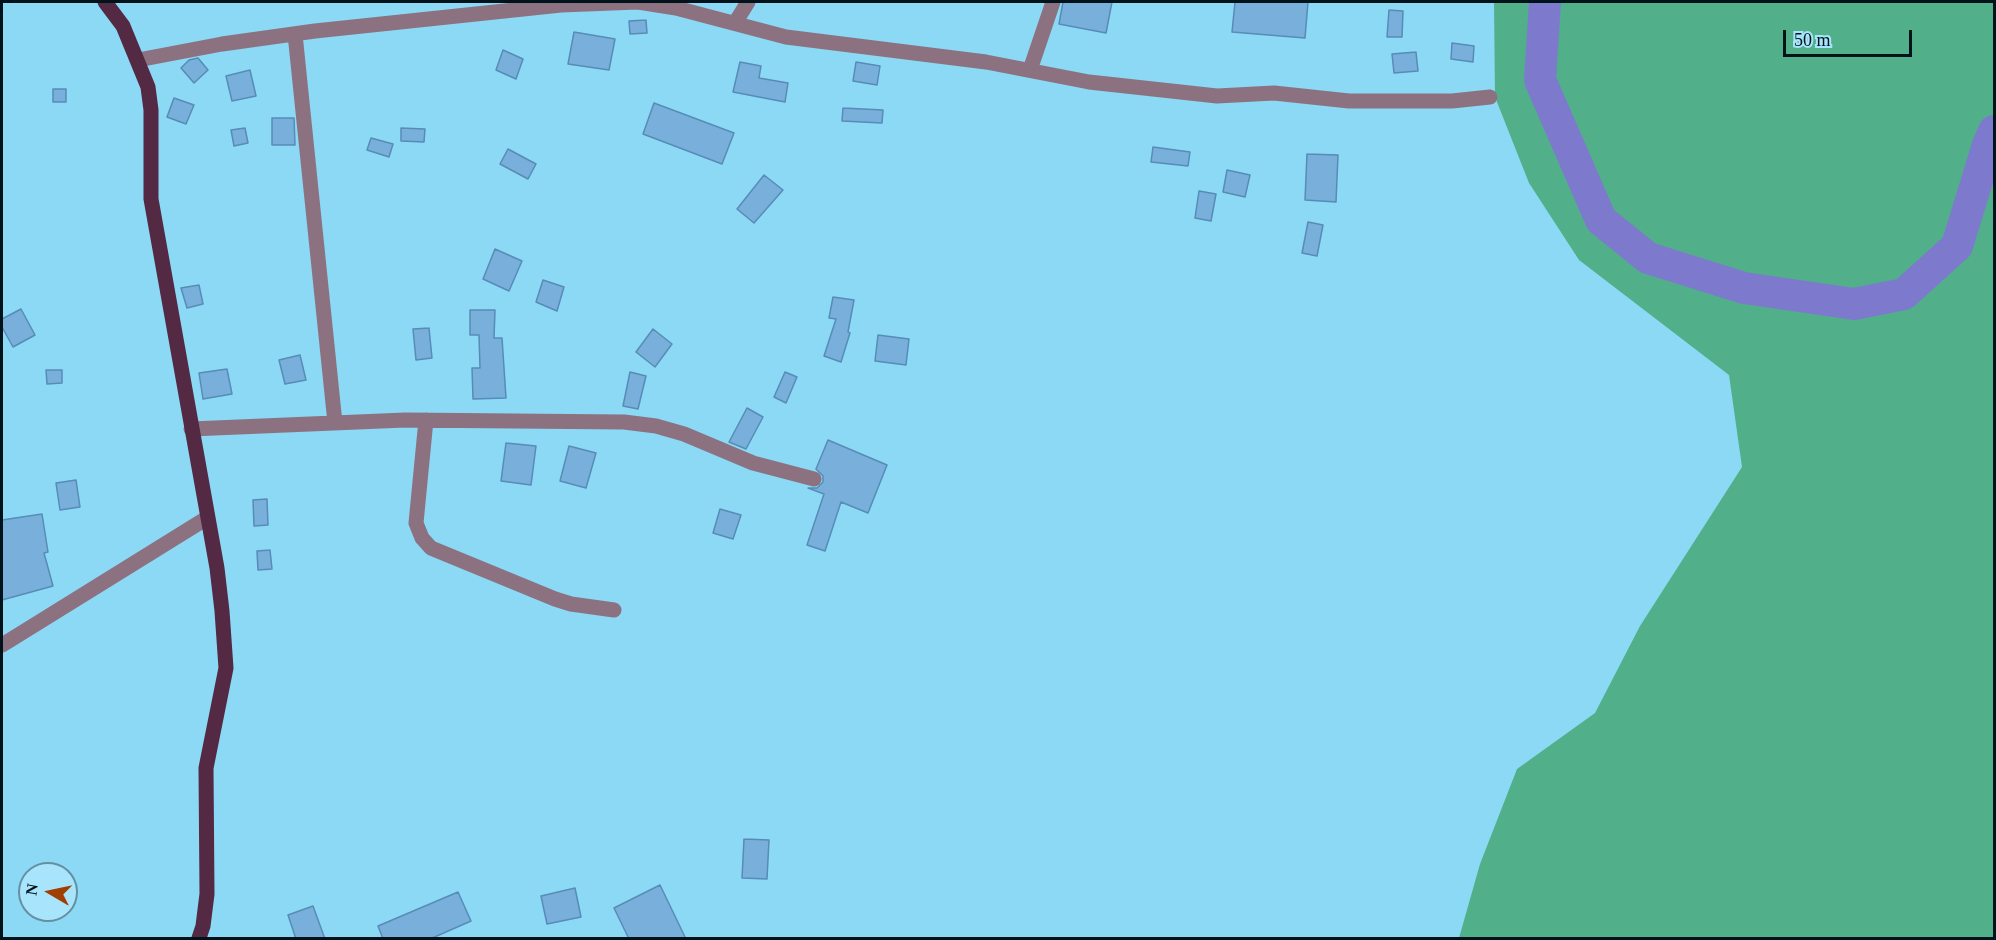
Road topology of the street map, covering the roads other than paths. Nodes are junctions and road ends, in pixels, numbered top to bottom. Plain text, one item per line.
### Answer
1 (105, 2) edge
2 (748, 2) edge
3 (1053, 2) edge
4 (735, 23) junction
5 (295, 34) junction
6 (138, 60) junction
7 (1030, 70) junction
8 (1490, 97) dead end
9 (426, 420) junction
10 (335, 423) junction
11 (192, 429) junction
12 (814, 479) dead end
13 (207, 518) junction
14 (614, 610) dead end
15 (2, 645) edge
16 (199, 939) edge

1 - 6 main road
2 - 4 street
3 - 7 street
4 - 5 street
4 - 7 street
5 - 6 street
5 - 10 street
6 - 11 main road
7 - 8 street
9 - 10 street
9 - 12 street
9 - 14 street
10 - 11 street
11 - 13 main road
13 - 15 street
13 - 16 main road

